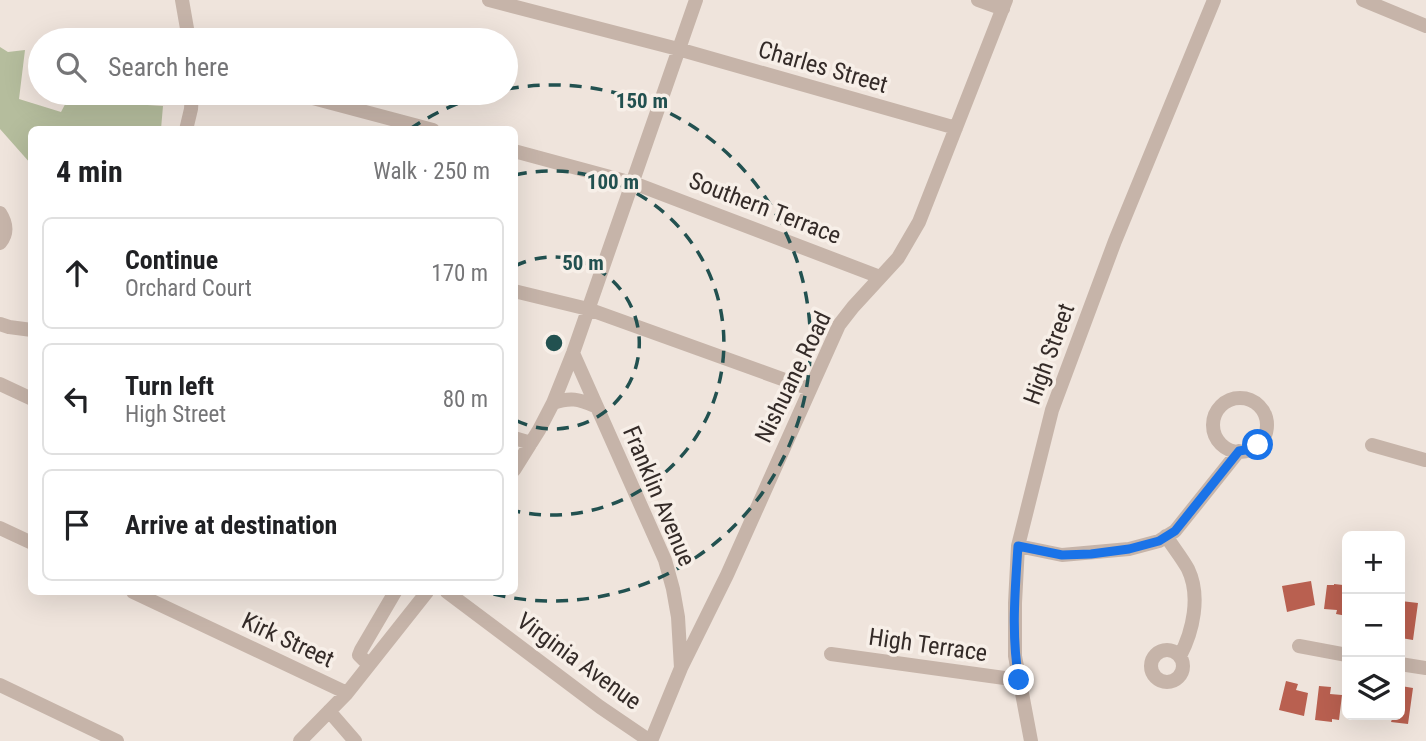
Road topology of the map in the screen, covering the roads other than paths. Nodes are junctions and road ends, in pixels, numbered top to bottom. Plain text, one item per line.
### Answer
1 (182, 0) edge
2 (489, 0) edge
3 (696, 0) edge
4 (978, 0) edge
5 (1214, 0) edge
6 (1363, 0) edge
7 (1005, 5) edge
8 (1426, 26) edge
9 (187, 28) edge
10 (678, 50) junction
11 (191, 105) edge
12 (339, 105) edge
13 (187, 126) edge
14 (418, 126) edge
15 (956, 128) junction
16 (518, 152) edge
17 (632, 183) junction
18 (0, 213) edge
19 (0, 243) edge
20 (880, 277) junction
21 (518, 292) edge
22 (588, 309) junction
23 (0, 324) edge
24 (28, 329) edge
25 (573, 353) junction
26 (0, 384) edge
27 (810, 389) junction
28 (28, 397) edge
29 (553, 403) junction
30 (595, 405) junction
31 (518, 439) edge
32 (531, 443) junction
33 (1372, 445) dead end
34 (1239, 451) dead end
35 (1426, 452) edge
36 (1425, 460) edge
37 (518, 464) edge
38 (1426, 471) edge
39 (0, 528) edge
40 (1166, 536) junction
41 (28, 541) edge
42 (1018, 546) junction
43 (143, 595) edge
44 (393, 595) edge
45 (425, 595) edge
46 (451, 595) edge
47 (1299, 646) dead end
48 (831, 654) dead end
49 (1342, 654) edge
50 (1180, 656) dead end
51 (369, 665) junction
52 (1405, 665) edge
53 (681, 668) junction
54 (1426, 668) edge
55 (1019, 680) junction
56 (0, 685) edge
57 (347, 693) junction
58 (329, 711) junction
59 (117, 741) edge
60 (300, 741) edge
61 (355, 741) edge
62 (651, 741) edge
63 (1031, 741) edge

1 - 9 street
2 - 10 street, Charles Street
3 - 10 street
4 - 7 street
5 - 42 street, High Street
6 - 8 street
7 - 15 street, Nishuane Road
10 - 15 street, Charles Street
10 - 17 street
11 - 13 street
12 - 14 street
15 - 20 street, Nishuane Road
16 - 17 street, Southern Terrace
17 - 20 street, Southern Terrace
17 - 22 street
18 - 19 street
20 - 27 street, Nishuane Road
21 - 22 street
22 - 25 street
22 - 27 street
23 - 24 street
25 - 29 street
25 - 30 street, Franklin Avenue
26 - 28 street
27 - 53 street, Nishuane Road
29 - 30 street
29 - 32 street
30 - 53 street, Franklin Avenue
31 - 32 street
32 - 37 street
33 - 36 street
34 - 40 street
35 - 36 street
36 - 38 street
39 - 41 street
40 - 42 street
40 - 50 street
42 - 55 street, High Street
43 - 57 street, Kirk Street
44 - 51 street
45 - 51 street
46 - 62 street, Virginia Avenue
47 - 49 street
48 - 55 street, High Terrace
51 - 57 street
52 - 54 street
53 - 62 street, Franklin Avenue
55 - 63 street, High Street
56 - 59 street
57 - 58 street
58 - 60 street
58 - 61 street

